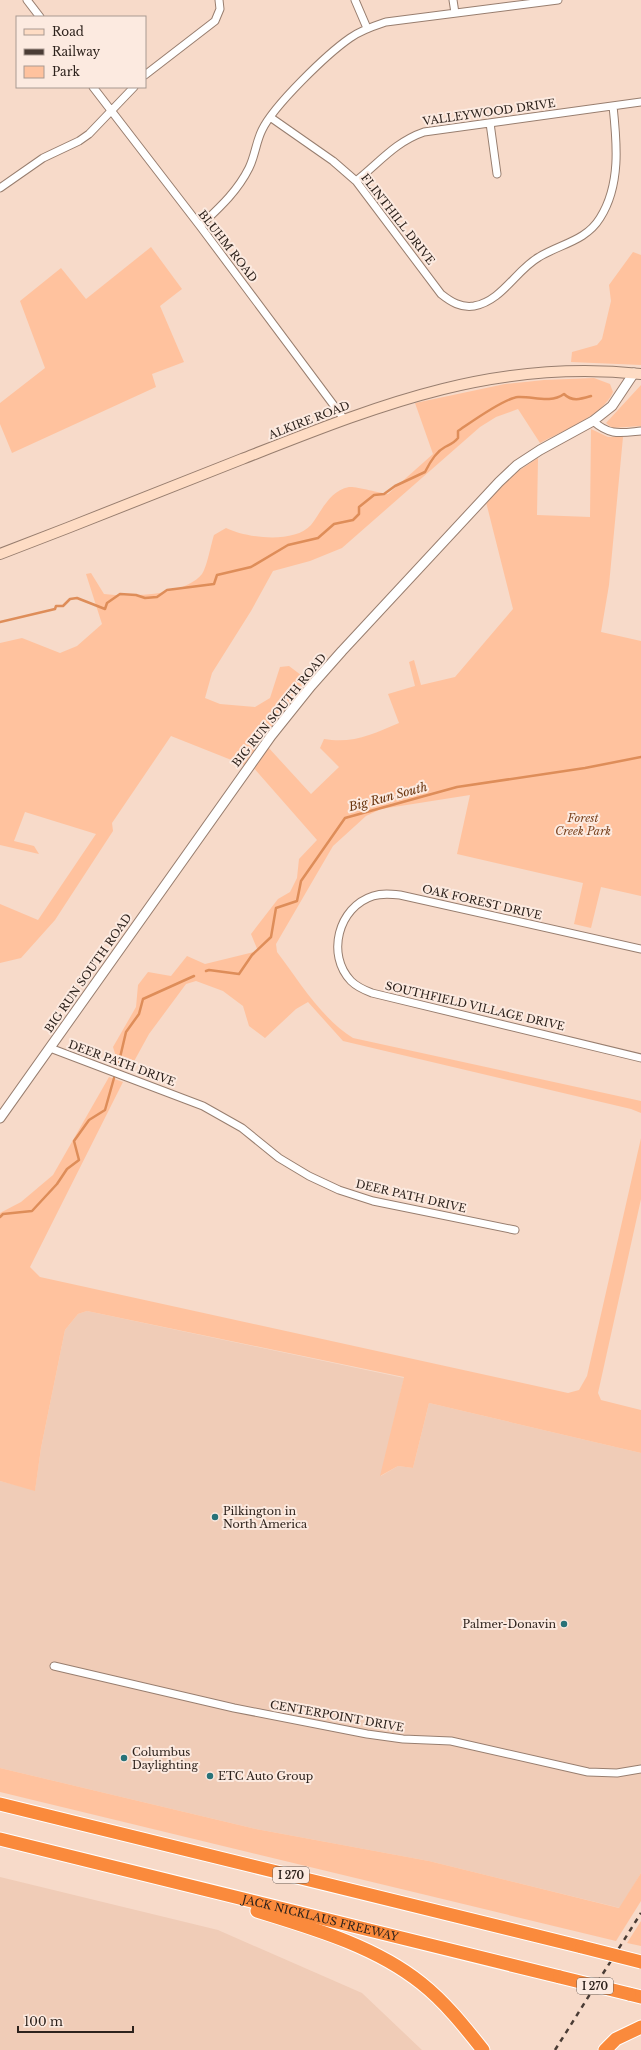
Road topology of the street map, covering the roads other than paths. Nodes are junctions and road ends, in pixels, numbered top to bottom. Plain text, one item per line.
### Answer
1 (27, 0) edge
2 (219, 0) edge
3 (355, 0) edge
4 (453, 0) edge
5 (558, 0) edge
6 (455, 13) junction
7 (39, 16) edge
8 (367, 28) junction
9 (146, 74) edge
10 (94, 88) edge
11 (133, 88) edge
12 (641, 102) edge
13 (612, 106) junction
14 (112, 111) junction
15 (270, 116) junction
16 (490, 123) junction
17 (497, 174) dead end
18 (356, 181) junction
19 (0, 188) edge
20 (200, 226) junction
21 (638, 374) edge
22 (344, 419) junction
23 (593, 421) junction
24 (641, 431) edge
25 (0, 554) edge
26 (338, 938) joint
27 (641, 949) edge
28 (50, 1048) junction
29 (641, 1058) edge
30 (0, 1118) edge
31 (515, 1230) dead end
32 (54, 1666) dead end
33 (641, 1769) edge
34 (0, 1804) edge
35 (0, 1839) edge
36 (144, 1876) junction
37 (641, 1962) edge
38 (635, 1996) edge
39 (641, 2027) edge
40 (483, 2050) edge
41 (605, 2050) edge

1 - 7 street
2 - 9 street
3 - 8 street
4 - 6 street
5 - 6 street
6 - 8 street
8 - 15 street
10 - 14 street, BLUHM ROAD
11 - 14 street
12 - 13 street, VALLEYWOOD DRIVE
13 - 16 street, VALLEYWOOD DRIVE
13 - 18 street, FLINTHILL DRIVE
14 - 19 street
14 - 20 street, BLUHM ROAD
15 - 18 street, FLINTHILL DRIVE
15 - 20 street
16 - 17 street
16 - 18 street, VALLEYWOOD DRIVE
20 - 22 street, BLUHM ROAD
21 - 22 main road, ALKIRE ROAD
21 - 23 street, BIG RUN SOUTH ROAD
22 - 25 main road, ALKIRE ROAD
23 - 24 street
23 - 28 street, BIG RUN SOUTH ROAD
26 - 27 street, OAK FOREST DRIVE
26 - 29 street, SOUTHFIELD VILLAGE DRIVE
28 - 30 street, BIG RUN SOUTH ROAD
28 - 31 street, DEER PATH DRIVE
32 - 33 street, CENTERPOINT DRIVE
34 - 37 highway, I 270, bridge
35 - 36 highway, JACK NICKLAUS FREEWAY / I 270
36 - 38 highway, JACK NICKLAUS FREEWAY / I 270, bridge
36 - 40 highway
39 - 41 highway

